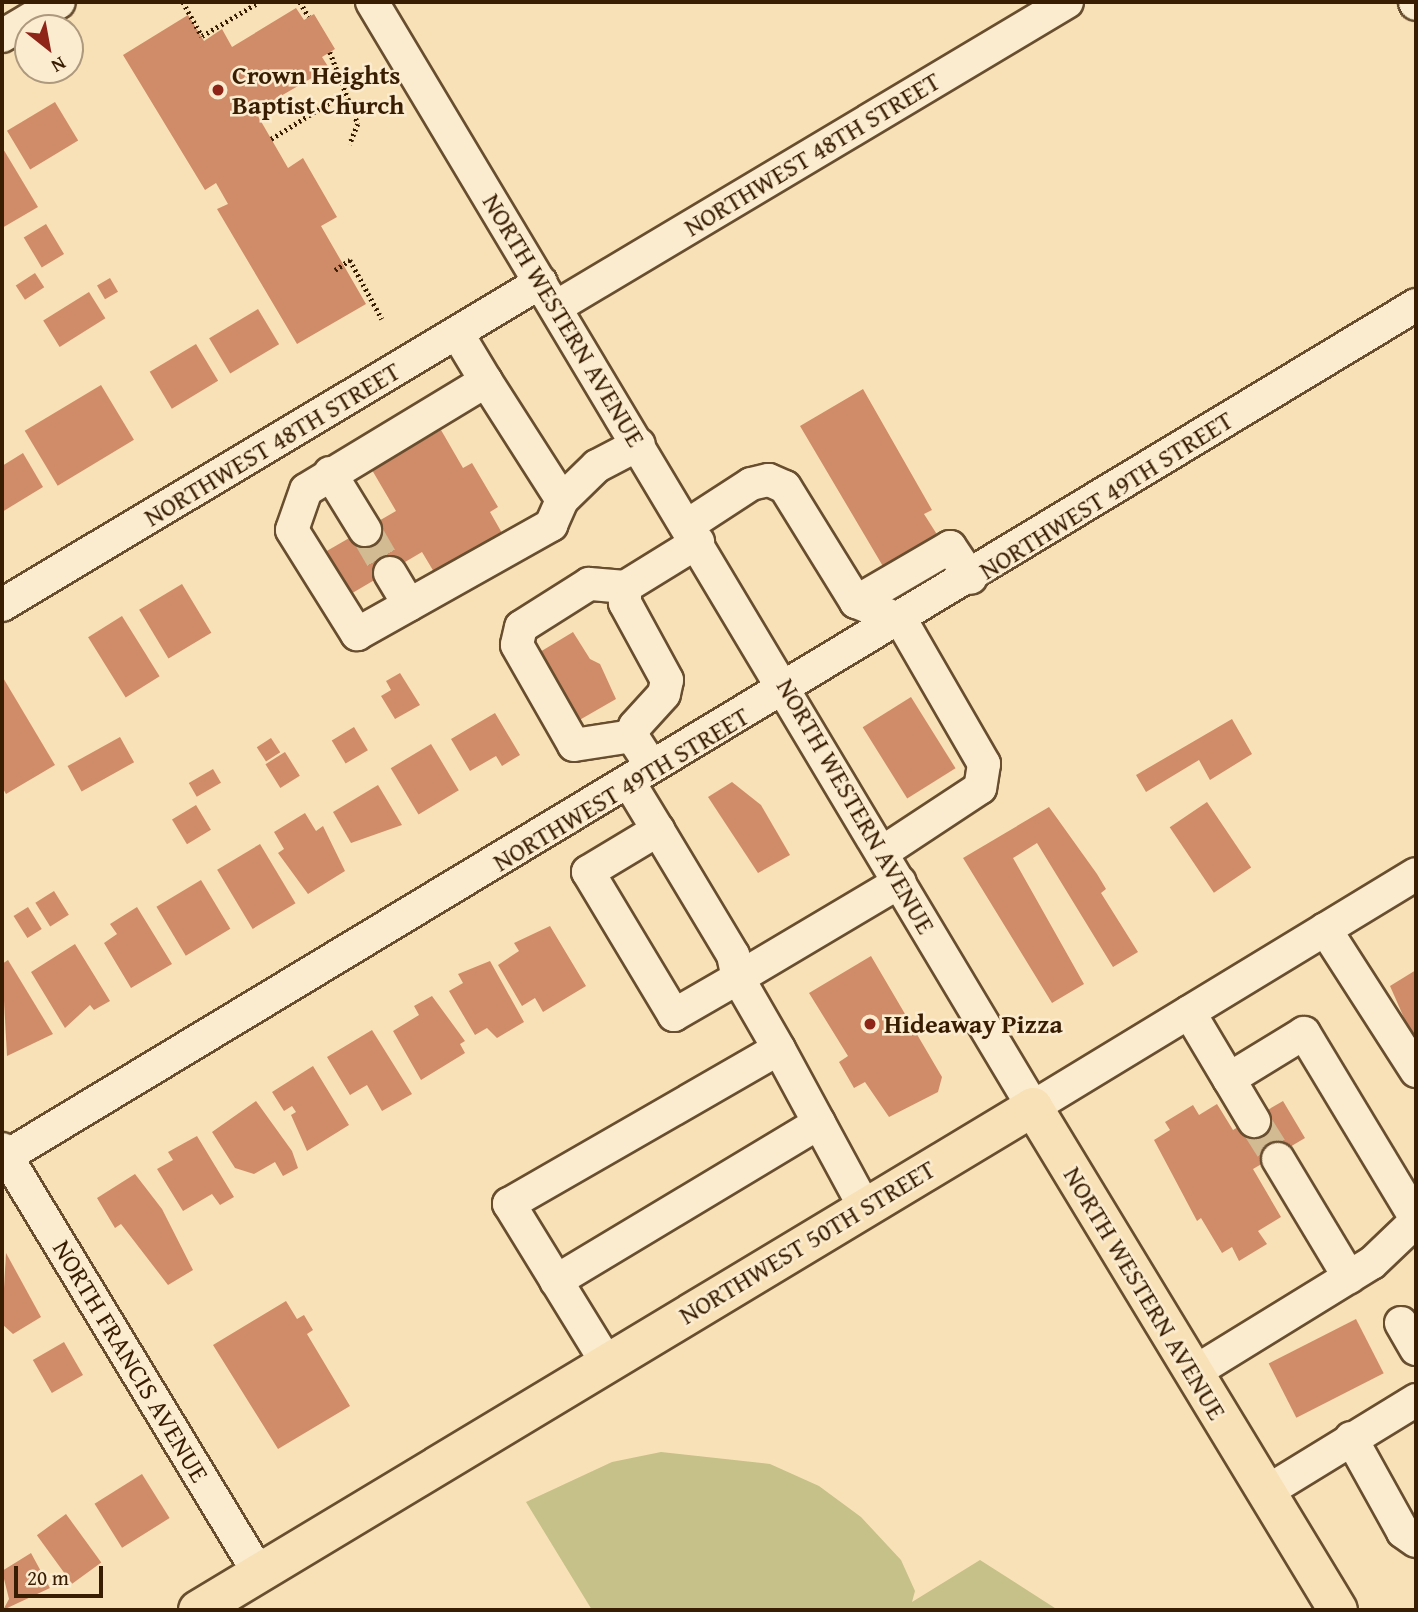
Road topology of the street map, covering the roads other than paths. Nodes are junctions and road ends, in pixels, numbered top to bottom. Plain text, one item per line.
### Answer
1 (59, 2) edge
2 (372, 2) edge
3 (1067, 2) edge
4 (2, 36) edge
5 (549, 295) junction
6 (1416, 305) edge
7 (457, 333) junction
8 (486, 381) junction
9 (639, 444) junction
10 (330, 473) junction
11 (562, 500) junction
12 (365, 530) tunnel mouth
13 (693, 533) junction
14 (390, 573) tunnel mouth
15 (971, 578) junction
16 (625, 587) junction
17 (856, 602) junction
18 (2, 605) edge
19 (409, 605) junction
20 (901, 620) junction
21 (788, 690) junction
22 (632, 736) junction
23 (642, 777) junction
24 (658, 830) junction
25 (883, 852) junction
26 (1416, 874) edge
27 (900, 882) junction
28 (1325, 929) junction
29 (738, 978) junction
30 (1189, 1012) junction
31 (779, 1049) junction
32 (1416, 1071) edge
33 (1229, 1079) junction
34 (1033, 1107) junction
35 (1254, 1121) tunnel mouth
36 (819, 1123) junction
37 (3, 1155) edge
38 (1278, 1159) tunnel mouth
39 (865, 1208) junction
40 (1416, 1220) edge
41 (1349, 1277) junction
42 (556, 1281) junction
43 (607, 1363) junction
44 (1193, 1373) junction
45 (1416, 1400) edge
46 (1351, 1438) junction
47 (1266, 1492) junction
48 (1416, 1541) edge
49 (259, 1573) junction
50 (198, 1610) edge
51 (1338, 1610) edge

1 - 4 street
2 - 5 street, NORTH WESTERN AVENUE
3 - 5 street, NORTHWEST 48TH STREET
5 - 7 street, NORTHWEST 48TH STREET
5 - 9 street, NORTH WESTERN AVENUE
6 - 15 street, NORTHWEST 49TH STREET
7 - 8 street
7 - 18 street, NORTHWEST 48TH STREET
8 - 10 street
8 - 11 street
9 - 11 street
9 - 13 street, NORTH WESTERN AVENUE
10 - 12 street
10 - 19 street
11 - 19 street
13 - 16 street
13 - 17 street
13 - 21 street, NORTH WESTERN AVENUE
14 - 19 street
15 - 17 street
15 - 20 street, NORTHWEST 49TH STREET
16 - 22 street
16 - 22 street
17 - 20 street
20 - 21 street, NORTHWEST 49TH STREET
20 - 25 street
21 - 23 street, NORTHWEST 49TH STREET
21 - 25 street, NORTH WESTERN AVENUE
22 - 23 street
23 - 24 street
23 - 37 street, NORTHWEST 49TH STREET
24 - 29 street
24 - 29 street
25 - 27 street, NORTH WESTERN AVENUE
26 - 28 street, NORTHWEST 50TH STREET
27 - 29 street
27 - 34 street, NORTH WESTERN AVENUE
28 - 30 street, NORTHWEST 50TH STREET
28 - 32 street
29 - 31 street
30 - 33 street
30 - 34 street, NORTHWEST 50TH STREET
31 - 36 street
31 - 42 street
33 - 35 street
33 - 40 street
34 - 39 main road, NORTHWEST 50TH STREET
34 - 44 main road, NORTH WESTERN AVENUE
36 - 39 street
36 - 42 street
37 - 49 street, NORTH FRANCIS AVENUE
38 - 41 street
39 - 43 main road, NORTHWEST 50TH STREET
40 - 41 street
41 - 44 street
42 - 43 street
43 - 49 main road, NORTHWEST 50TH STREET
44 - 47 main road, NORTH WESTERN AVENUE
45 - 46 street
46 - 47 street
46 - 48 street
47 - 51 main road, NORTH WESTERN AVENUE
49 - 50 main road, NORTHWEST 50TH STREET

